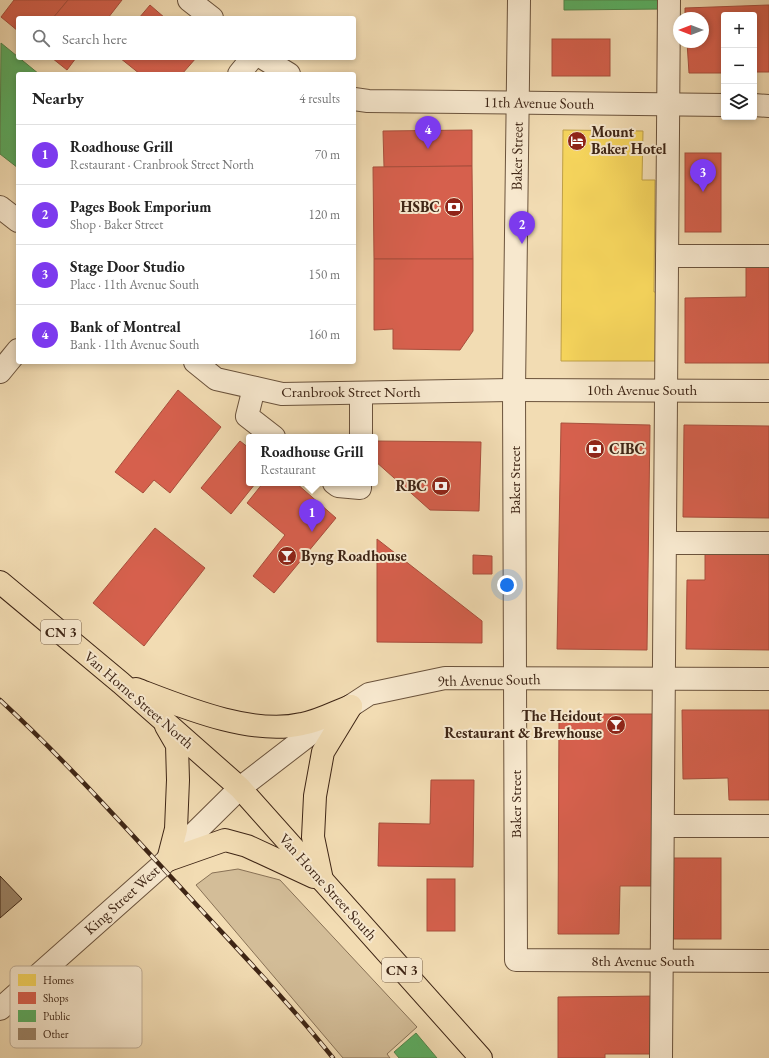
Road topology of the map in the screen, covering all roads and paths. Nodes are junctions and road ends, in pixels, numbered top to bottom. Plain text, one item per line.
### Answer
1 (189, 0) edge
2 (519, 0) edge
3 (669, 0) edge
4 (209, 16) edge
5 (250, 60) edge
6 (266, 60) edge
7 (241, 72) edge
8 (286, 72) edge
9 (356, 99) edge
10 (517, 103) junction
11 (668, 104) junction
12 (721, 105) edge
13 (757, 106) edge
14 (769, 106) edge
15 (0, 207) edge
16 (16, 219) edge
17 (667, 256) junction
18 (769, 256) edge
19 (16, 352) edge
20 (197, 364) edge
21 (0, 372) edge
22 (254, 388) junction
23 (514, 390) junction
24 (666, 390) junction
25 (769, 391) edge
26 (361, 392) junction
27 (270, 434) edge
28 (361, 434) edge
29 (338, 486) edge
30 (360, 486) edge
31 (665, 542) junction
32 (769, 543) edge
33 (0, 582) edge
34 (515, 678) junction
35 (664, 678) junction
36 (769, 679) edge
37 (121, 683) junction
38 (351, 706) junction
39 (161, 718) junction
40 (240, 788) junction
41 (663, 826) junction
42 (769, 826) edge
43 (168, 860) junction
44 (323, 881) junction
45 (516, 960) joint
46 (661, 961) junction
47 (769, 961) edge
48 (48, 966) edge
49 (10, 1000) edge
50 (0, 1009) edge
51 (481, 1058) edge
52 (661, 1058) edge

1 - 4 street
2 - 10 street, Baker Street
3 - 11 street
5 - 7 street
6 - 8 street
9 - 10 street, 11th Avenue South
10 - 11 street, 11th Avenue South
10 - 23 street, Baker Street
11 - 12 street, 11th Avenue South
11 - 17 street
13 - 14 street
15 - 16 street
17 - 18 street
17 - 24 street
19 - 21 street
20 - 22 street, Cranbrook Street North
22 - 26 street, Cranbrook Street North
22 - 27 street
23 - 24 street, 10th Avenue South
23 - 26 street, Cranbrook Street North
23 - 34 street, Baker Street
24 - 25 street, 10th Avenue South
24 - 31 street
26 - 28 street
29 - 30 street
31 - 32 street
31 - 35 street
33 - 37 highway, Van Horne Street North / CN 3
34 - 35 street, 9th Avenue South
34 - 38 street, 9th Avenue South
34 - 45 street, Baker Street
35 - 36 street, 9th Avenue South
35 - 41 street
37 - 38 highway
37 - 39 highway, Van Horne Street North / CN 3
38 - 40 street, 9th Avenue South
38 - 44 highway
39 - 40 highway, Van Horne Street North / CN 3
39 - 43 highway
40 - 43 street, King Street West
40 - 44 highway, Van Horne Street South / CN 3
41 - 42 street
41 - 46 street
43 - 44 highway
43 - 48 street, King Street West
44 - 51 highway, Van Horne Street South / CN 3
45 - 46 street, 8th Avenue South
46 - 47 street, 8th Avenue South
46 - 52 street
49 - 50 street, King Street West

